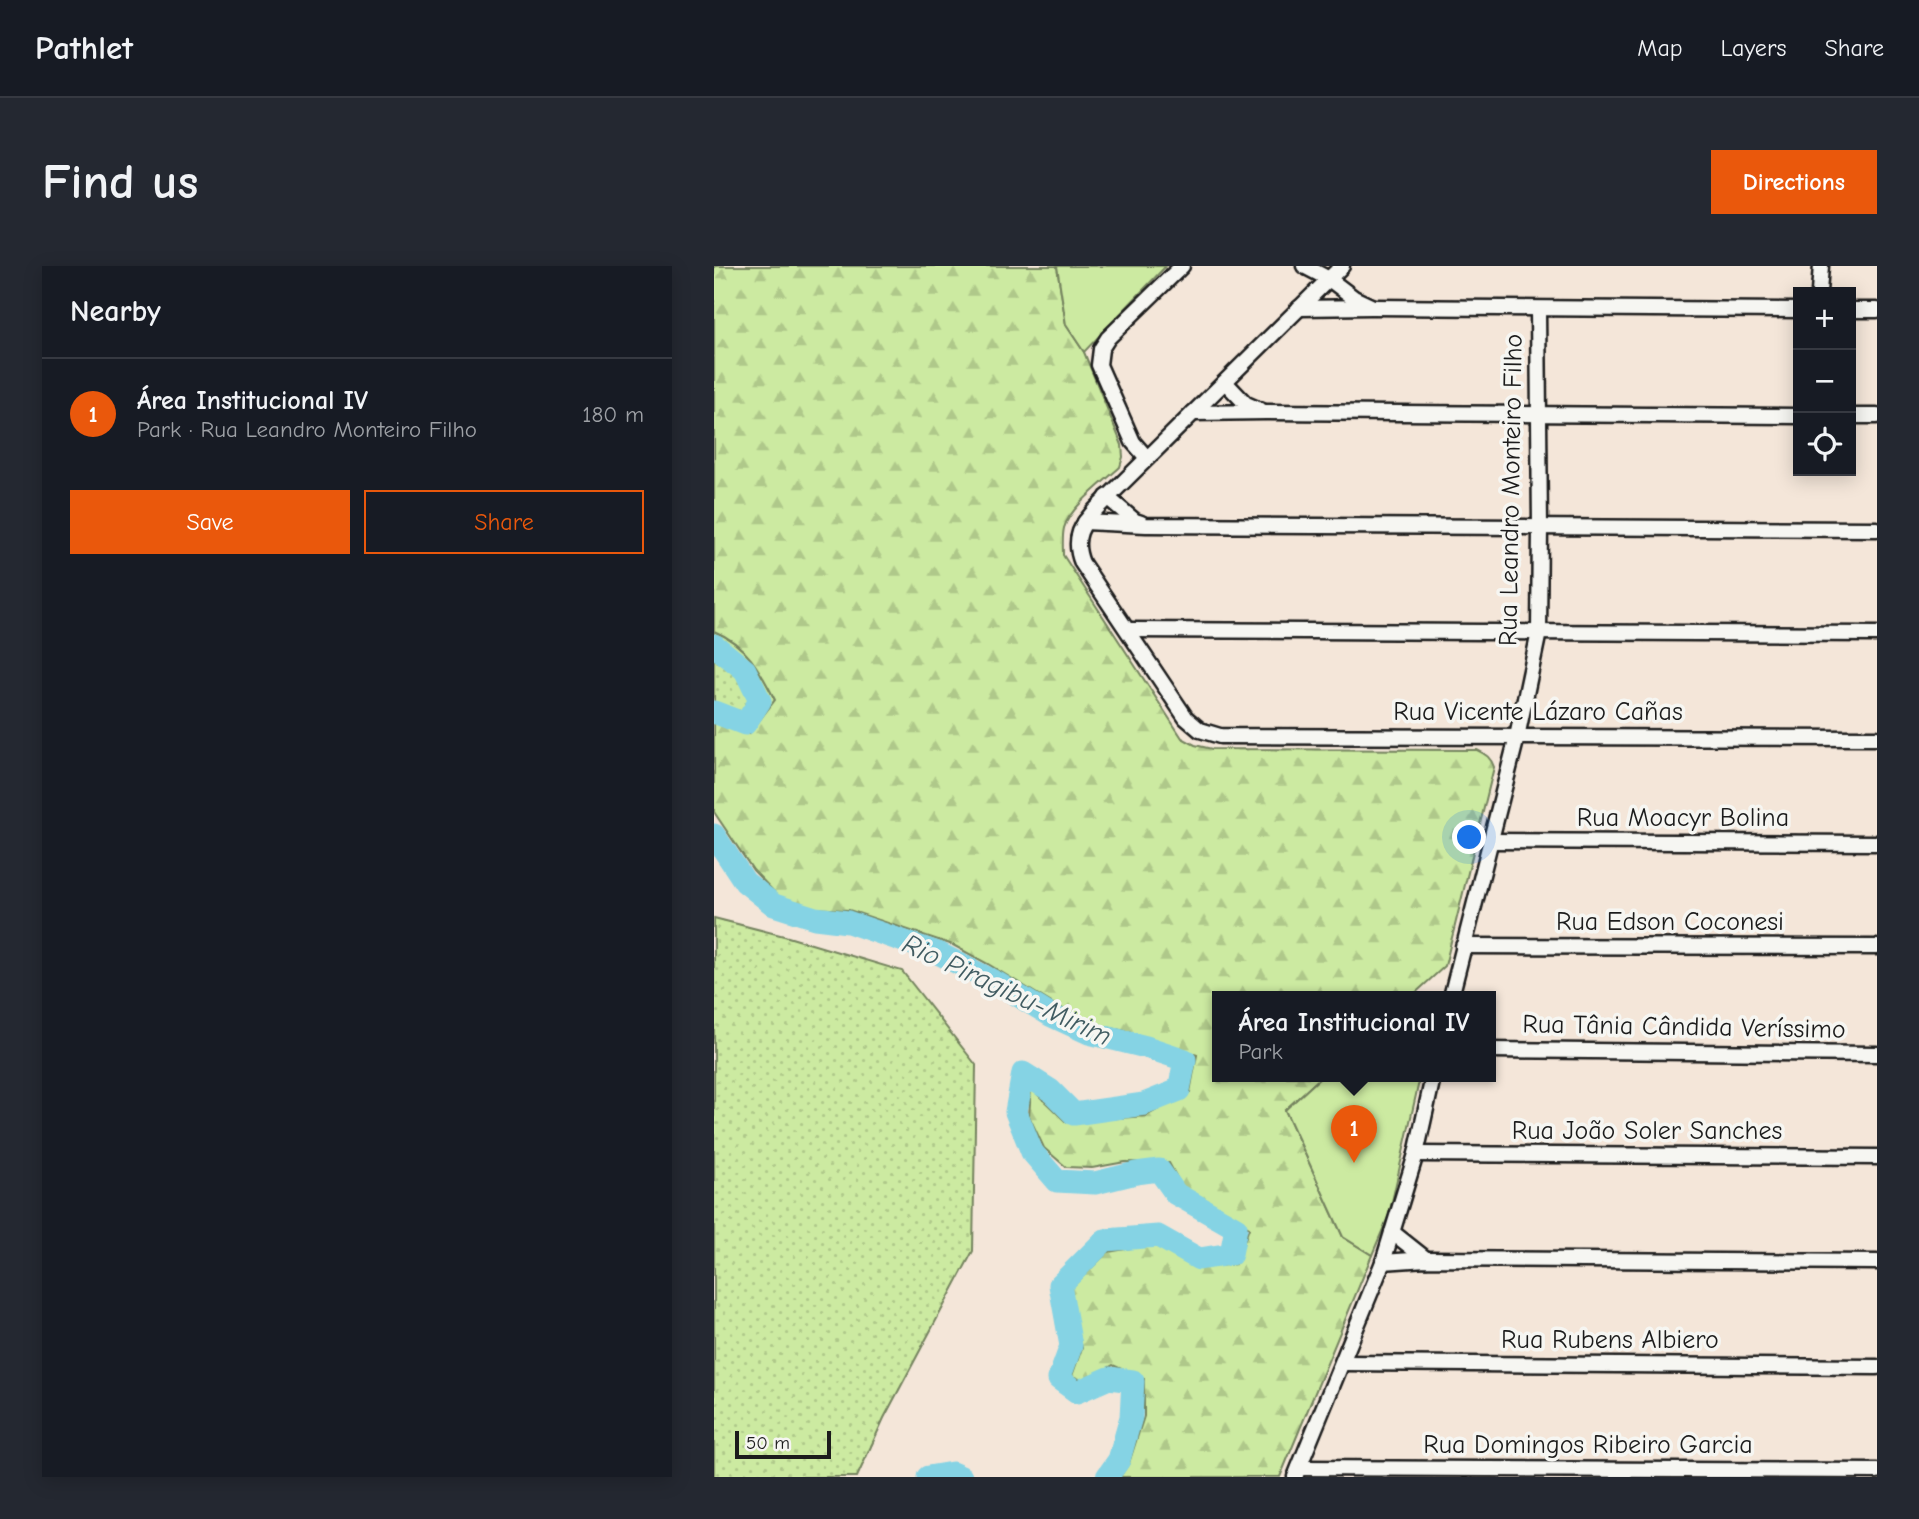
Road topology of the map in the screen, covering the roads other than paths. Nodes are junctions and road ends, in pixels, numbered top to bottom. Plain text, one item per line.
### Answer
1 (1182, 266) edge
2 (1304, 266) edge
3 (1342, 266) edge
4 (1821, 266) edge
5 (1329, 279) junction
6 (1819, 287) edge
7 (1372, 307) junction
8 (1299, 309) junction
9 (1538, 309) junction
10 (1793, 310) edge
11 (1856, 310) edge
12 (1877, 310) edge
13 (1225, 382) junction
14 (1266, 412) junction
15 (1193, 413) junction
16 (1538, 414) junction
17 (1793, 416) edge
18 (1856, 416) edge
19 (1877, 416) edge
20 (1147, 458) junction
21 (1107, 497) junction
22 (1085, 522) junction
23 (1146, 525) junction
24 (1540, 527) junction
25 (1877, 528) edge
26 (1128, 630) junction
27 (1539, 632) junction
28 (1877, 634) edge
29 (1517, 737) junction
30 (1877, 738) edge
31 (1490, 841) junction
32 (1877, 844) edge
33 (1463, 946) junction
34 (1877, 947) edge
35 (1452, 991) edge
36 (1496, 1049) edge
37 (1877, 1054) edge
38 (1432, 1082) edge
39 (1416, 1154) junction
40 (1877, 1157) edge
41 (1392, 1232) junction
42 (1426, 1259) junction
43 (1383, 1262) junction
44 (1877, 1262) edge
45 (1343, 1363) junction
46 (1877, 1367) edge
47 (1877, 1471) edge
48 (1297, 1472) edge

1 - 20 street
2 - 5 street
3 - 5 street
4 - 6 street
5 - 7 street
5 - 8 street
7 - 8 street
7 - 9 street
8 - 13 street
9 - 10 street
9 - 16 street, Rua Leandro Monteiro Filho
11 - 12 street
13 - 14 street
13 - 15 street
14 - 15 street
14 - 16 street
15 - 20 street
16 - 17 street
16 - 24 street, Rua Leandro Monteiro Filho
18 - 19 street
20 - 21 street
21 - 22 street
21 - 23 street
22 - 23 street
22 - 26 street
23 - 24 street
24 - 25 street
24 - 27 street, Rua Leandro Monteiro Filho
26 - 27 street
26 - 29 street, Rua Vicente Lázaro Cañas
27 - 28 street
27 - 29 street, Rua Leandro Monteiro Filho
29 - 30 street, Rua Vicente Lázaro Cañas
29 - 31 street, Rua Leandro Monteiro Filho
31 - 32 street, Rua Moacyr Bolina
31 - 33 street, Rua Leandro Monteiro Filho
33 - 34 street, Rua Edson Coconesi
33 - 35 street, Rua Leandro Monteiro Filho
36 - 37 street, Rua Tânia Cândida Veríssimo
38 - 39 street
39 - 40 street, Rua João Soler Sanches
39 - 41 street
41 - 42 street
41 - 43 street
42 - 43 street
42 - 44 street
43 - 45 street
45 - 46 street, Rua Rubens Albiero
45 - 48 street
47 - 48 street, Rua Domingos Ribeiro Garcia

